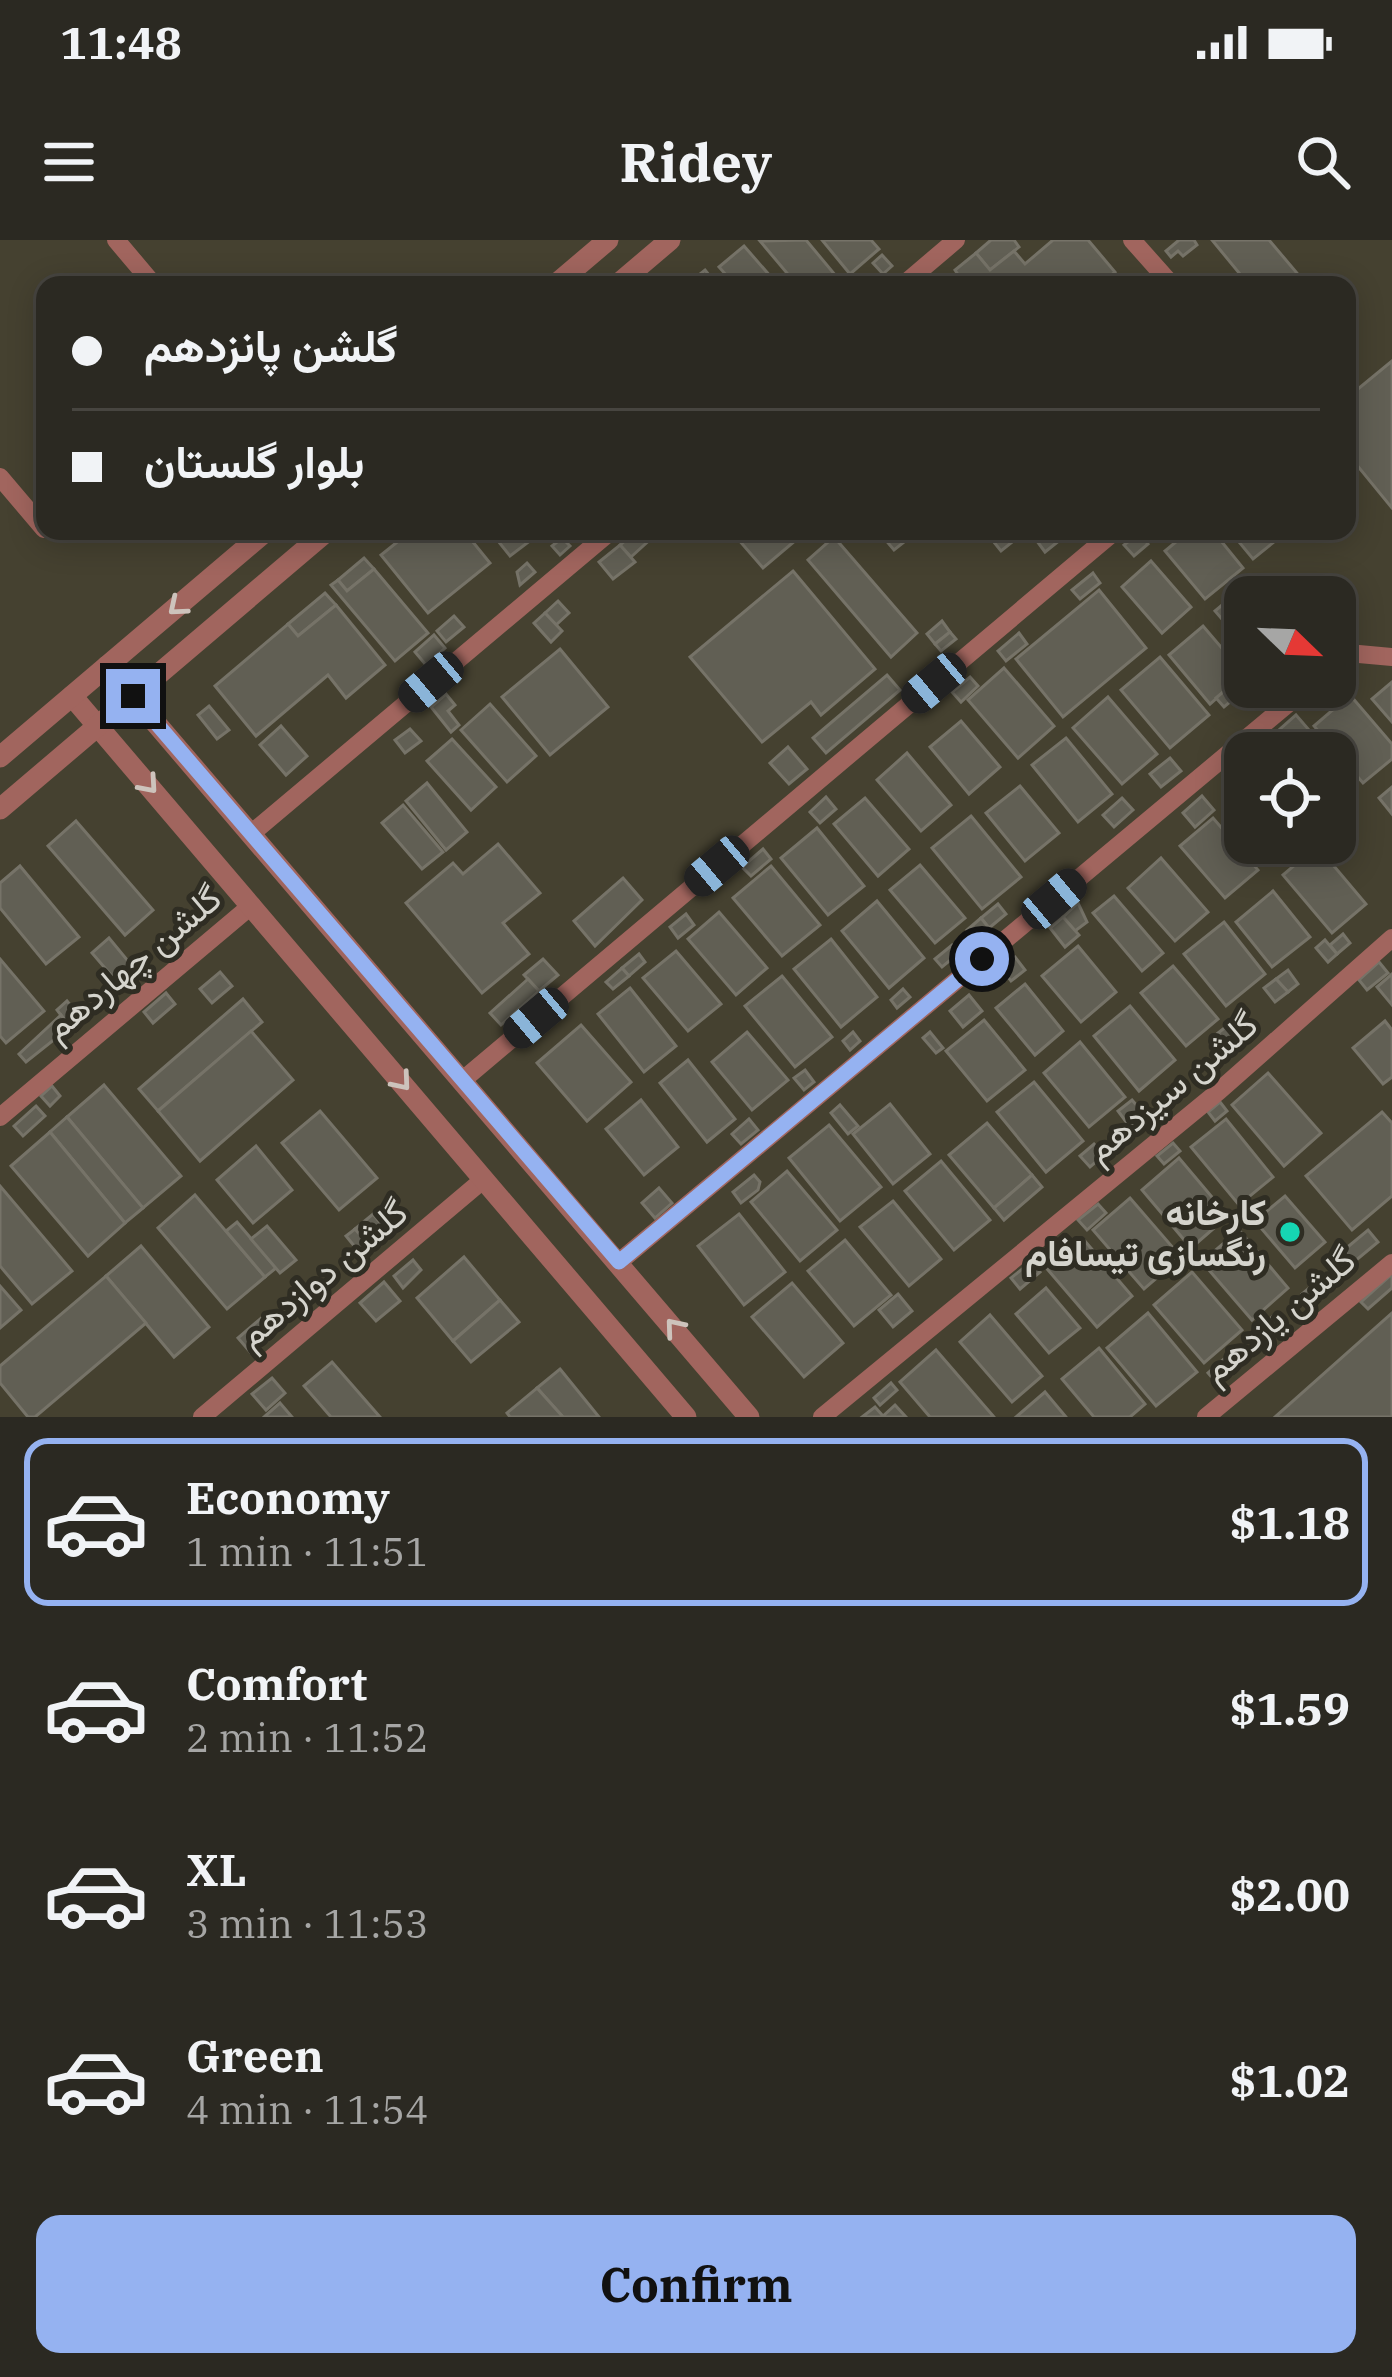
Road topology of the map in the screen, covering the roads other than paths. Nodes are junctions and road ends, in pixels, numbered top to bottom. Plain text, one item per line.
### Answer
1 (116, 240) edge
2 (608, 240) edge
3 (670, 240) edge
4 (956, 240) edge
5 (1139, 242) edge
6 (146, 276) edge
7 (566, 276) edge
8 (628, 276) edge
9 (914, 276) edge
10 (1165, 276) edge
11 (0, 477) edge
12 (36, 520) edge
13 (255, 540) edge
14 (316, 540) edge
15 (599, 540) edge
16 (1104, 540) edge
17 (1392, 657) edge
18 (1356, 658) edge
19 (107, 666) junction
20 (72, 696) junction
21 (133, 696) junction
22 (1283, 708) edge
23 (98, 726) junction
24 (0, 758) edge
25 (0, 809) edge
26 (252, 833) junction
27 (252, 905) junction
28 (1392, 938) edge
29 (464, 1079) junction
30 (0, 1117) edge
31 (484, 1179) junction
32 (619, 1262) junction
33 (1392, 1262) edge
34 (202, 1417) edge
35 (686, 1417) edge
36 (749, 1417) edge
37 (822, 1417) edge
38 (1205, 1417) edge

1 - 6 street
2 - 7 street
3 - 8 street
4 - 9 street
5 - 10 street
11 - 12 street
13 -> 19 street
14 - 21 street
15 - 26 street
16 - 29 street
17 - 18 street
19 - 20 street
19 - 21 street
20 - 23 street
20 - 24 street
21 - 23 street
21 - 26 street
22 - 32 street
23 - 25 street
23 -> 27 street
26 - 29 street
27 - 30 street, گلشن چهاردهم
27 -> 31 street
28 - 37 street, گلشن سیزدهم
29 - 32 street
31 - 34 street, گلشن دوازدهم
31 - 35 street
36 -> 32 street
33 - 38 street, گلشن یازدهم

